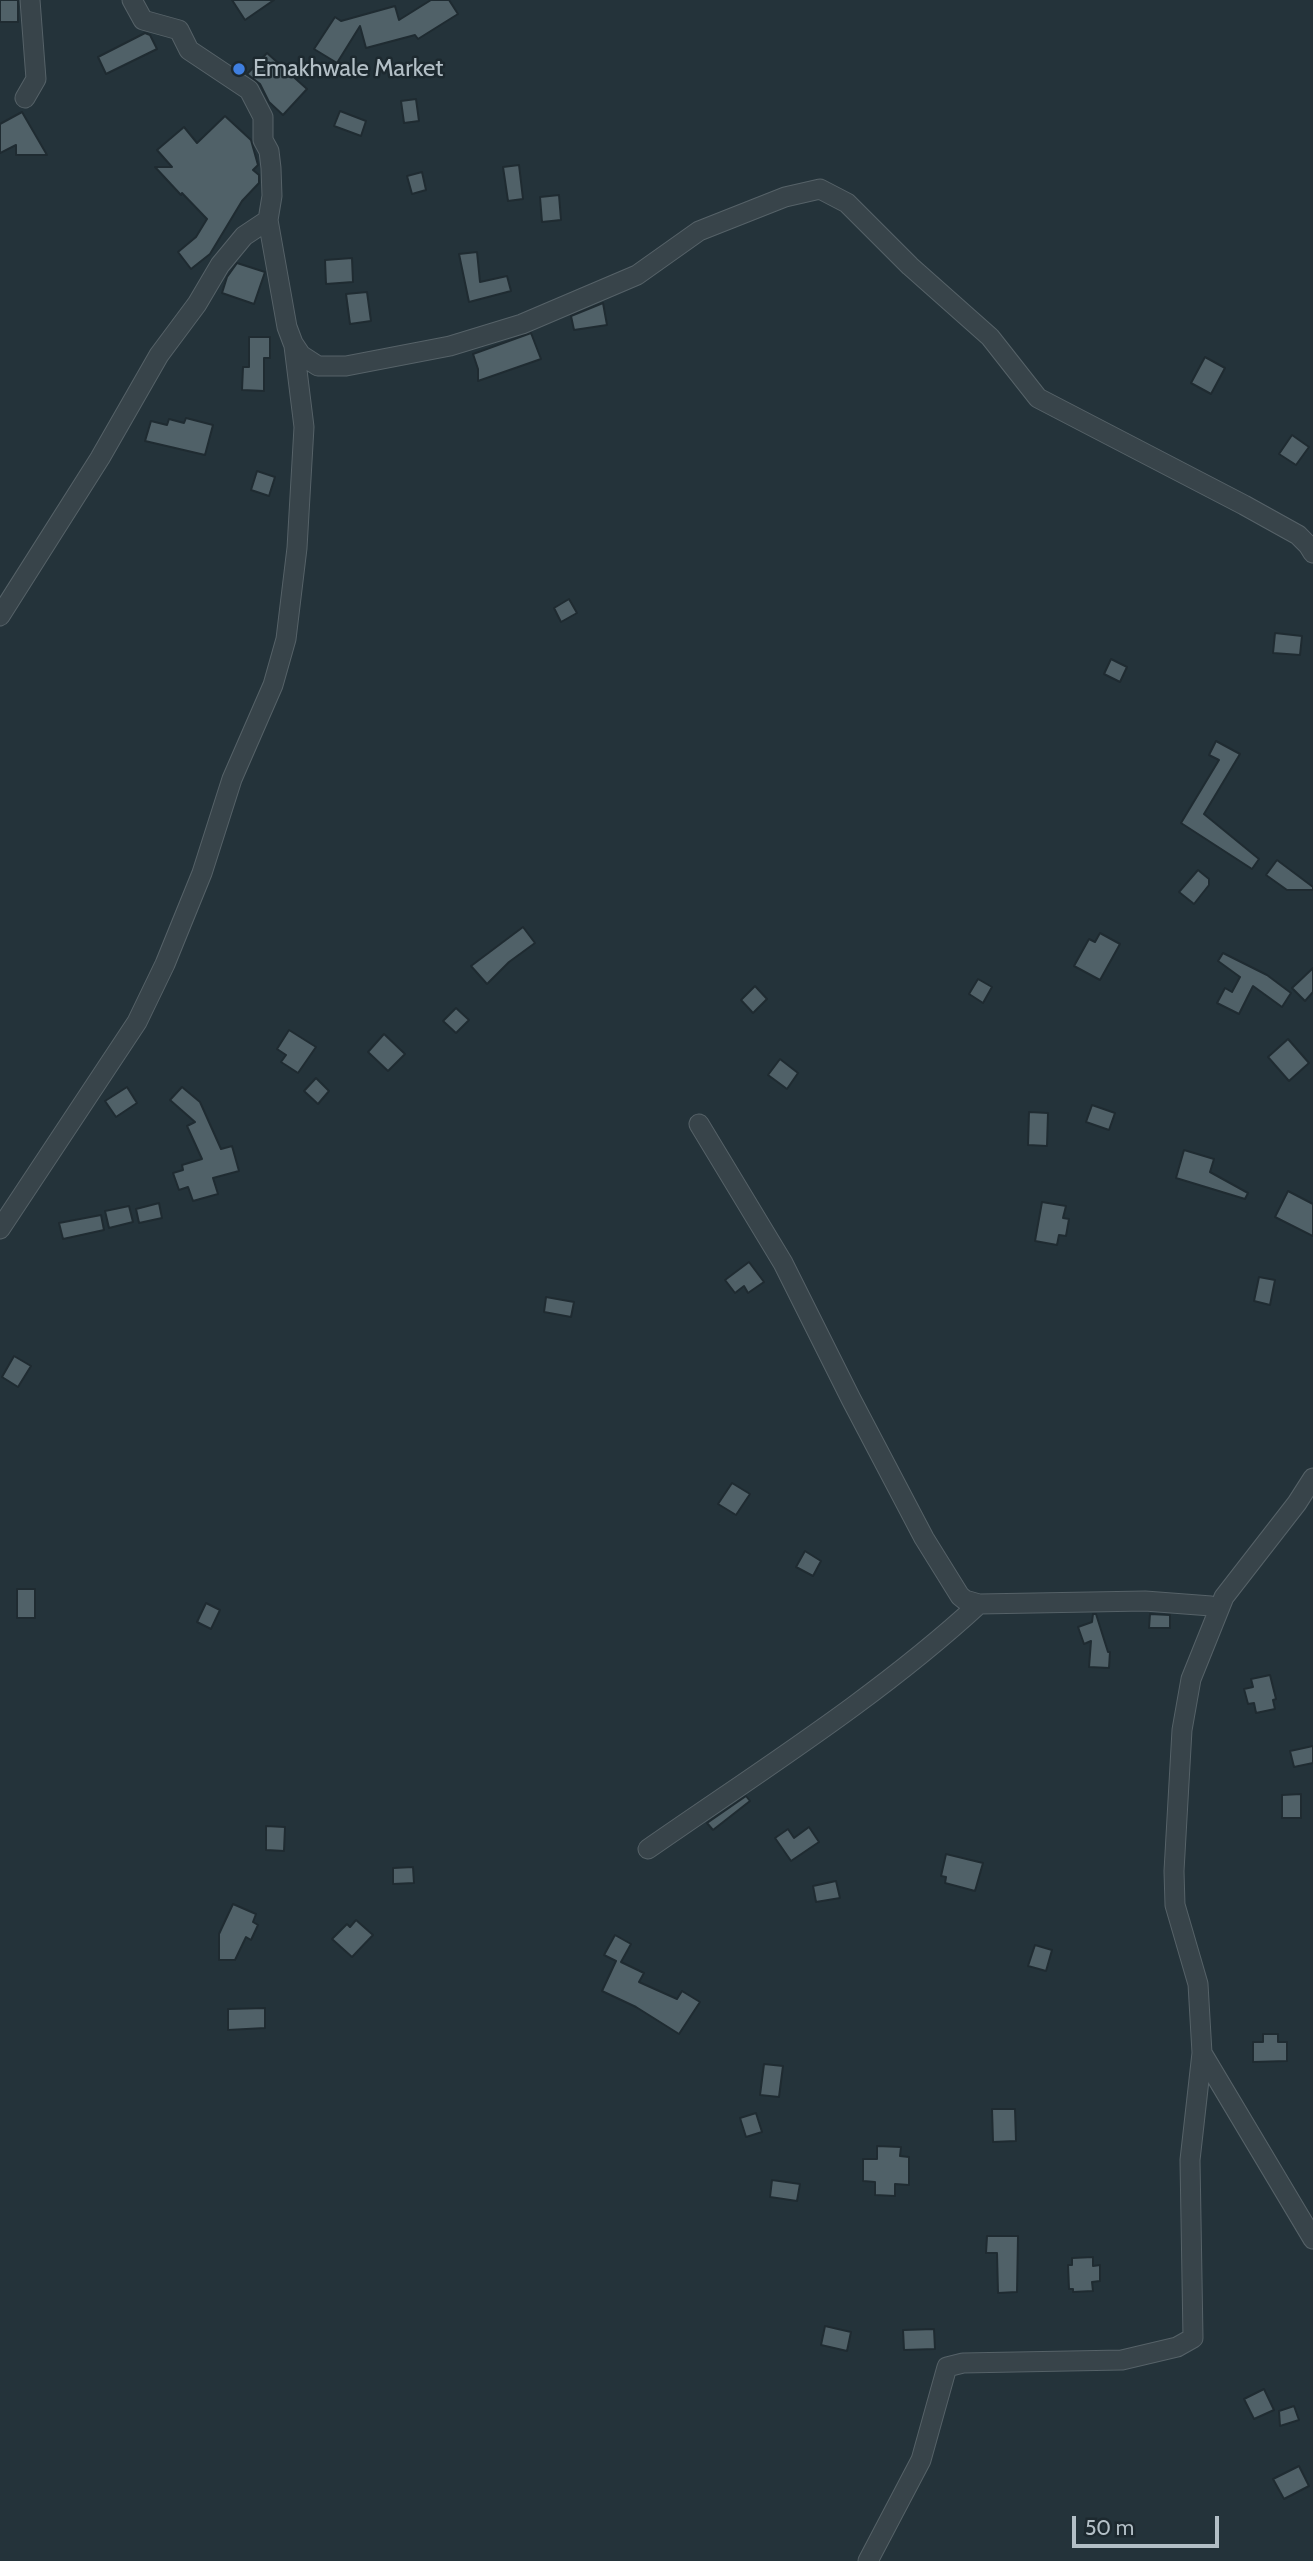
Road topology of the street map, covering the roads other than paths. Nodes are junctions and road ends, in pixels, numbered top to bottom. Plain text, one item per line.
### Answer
1 (30, 0) edge
2 (132, 0) edge
3 (25, 98) dead end
4 (268, 220) junction
5 (293, 344) junction
6 (1313, 553) edge
7 (0, 616) edge
8 (699, 1124) dead end
9 (0, 1229) edge
10 (1313, 1478) edge
11 (979, 1604) junction
12 (1218, 1612) junction
13 (648, 1849) dead end
14 (1202, 2053) junction
15 (1313, 2239) edge
16 (868, 2561) edge

1 - 3 street
2 - 4 street
4 - 5 street
4 - 7 street
5 - 6 street
5 - 9 street
8 - 11 street
10 - 12 street
11 - 12 street
11 - 13 street
12 - 14 street
14 - 15 street
14 - 16 street

